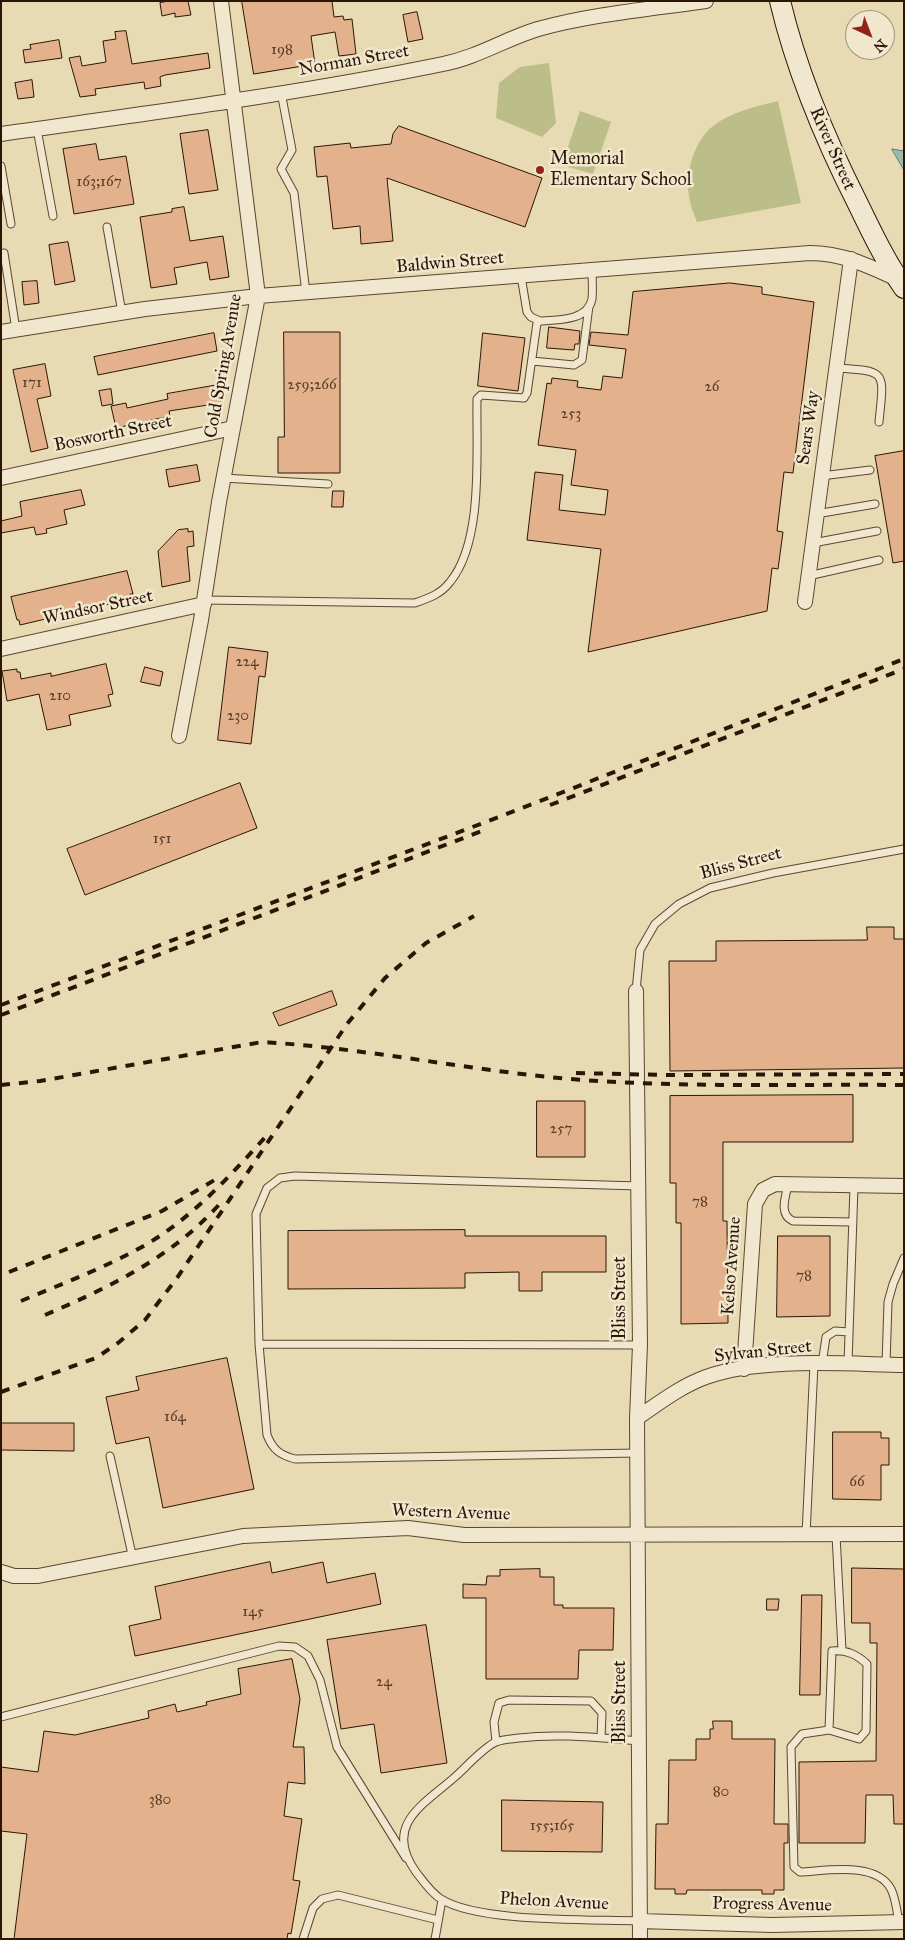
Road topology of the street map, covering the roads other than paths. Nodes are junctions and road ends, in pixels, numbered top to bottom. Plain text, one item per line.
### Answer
1 (221, 1) edge
2 (706, 1) edge
3 (780, 1) edge
4 (281, 92) junction
5 (234, 101) junction
6 (37, 129) junction
7 (1, 134) edge
8 (1, 166) edge
9 (53, 216) dead end
10 (11, 224) dead end
11 (107, 227) dead end
12 (4, 253) dead end
13 (851, 259) junction
14 (592, 270) junction
15 (521, 276) junction
16 (901, 284) edge
17 (306, 293) junction
18 (258, 296) junction
19 (590, 306) junction
20 (122, 313) junction
21 (540, 321) junction
22 (16, 330) junction
23 (1, 332) edge
24 (532, 361) junction
25 (836, 368) junction
26 (879, 422) dead end
27 (233, 428) junction
28 (870, 470) dead end
29 (821, 476) junction
30 (1, 478) edge
31 (223, 478) junction
32 (328, 484) dead end
33 (875, 504) dead end
34 (816, 514) junction
35 (877, 531) dead end
36 (812, 543) junction
37 (879, 560) dead end
38 (808, 576) junction
39 (204, 602) junction
40 (805, 602) dead end
41 (1, 649) edge
42 (179, 736) dead end
43 (904, 849) edge
44 (636, 991) joint
45 (788, 1185) junction
46 (639, 1186) junction
47 (854, 1186) junction
48 (904, 1186) edge
49 (853, 1222) junction
50 (904, 1258) edge
51 (849, 1332) junction
52 (259, 1344) junction
53 (640, 1345) junction
54 (818, 1364) junction
55 (848, 1364) junction
56 (886, 1365) junction
57 (904, 1365) edge
58 (744, 1369) junction
59 (637, 1418) junction
60 (638, 1453) junction
61 (110, 1456) dead end
62 (904, 1534) edge
63 (640, 1535) junction
64 (806, 1535) junction
65 (836, 1535) junction
66 (133, 1559) junction
67 (5, 1576) edge
68 (842, 1650) junction
69 (1, 1717) edge
70 (829, 1730) junction
71 (602, 1738) junction
72 (639, 1741) junction
73 (496, 1742) junction
74 (410, 1863) junction
75 (442, 1900) junction
76 (438, 1920) junction
77 (640, 1921) junction
78 (902, 1923) edge
79 (303, 1939) edge
80 (436, 1939) edge
81 (640, 1939) edge

1 - 5 street, Cold Spring Avenue
2 - 4 street, Norman Street
3 - 16 main road, River Street
4 - 5 street, Norman Street
4 - 17 lane
5 - 6 street, Norman Street
5 - 18 street, Cold Spring Avenue
6 - 7 street, Norman Street
6 - 9 lane
8 - 10 lane
11 - 20 lane
12 - 22 lane
13 - 14 street, Baldwin Street
13 - 16 street, Baldwin Street
13 - 25 street, Sears Way
14 - 15 street, Baldwin Street
14 - 19 lane
15 - 17 street, Baldwin Street
15 - 21 lane
17 - 18 street, Baldwin Street
18 - 20 street, Baldwin Street
18 - 27 street, Cold Spring Avenue
19 - 21 lane
19 - 24 lane
20 - 22 street, Baldwin Street
21 - 24 lane
22 - 23 street, Baldwin Street
24 - 39 lane
25 - 26 lane
25 - 29 street, Sears Way
27 - 30 street, Bosworth Street
27 - 31 street, Cold Spring Avenue
28 - 29 lane
29 - 34 street, Sears Way
31 - 32 lane
31 - 39 street, Cold Spring Avenue
33 - 34 lane
34 - 36 street, Sears Way
35 - 36 lane
36 - 38 street, Sears Way
37 - 38 lane
38 - 40 street, Sears Way
39 - 41 street, Windsor Street
39 - 42 street, Cold Spring Avenue
43 - 44 lane, Bliss Street
44 - 46 street, Bliss Street
45 - 47 street, Kelso Avenue
45 - 49 lane
45 - 58 street, Kelso Avenue
46 - 52 lane
46 - 53 street, Bliss Street
47 - 48 street, Kelso Avenue
47 - 49 lane
49 - 51 lane
50 - 56 lane
51 - 54 lane
51 - 55 lane
52 - 53 lane
52 - 60 lane
53 - 59 street, Bliss Street
54 - 55 street, Sylvan Street
54 - 58 street, Sylvan Street
54 - 64 lane
55 - 56 street, Sylvan Street
56 - 57 street, Sylvan Street
58 - 59 street, Sylvan Street
59 - 60 street, Bliss Street
60 - 63 street, Bliss Street
61 - 66 lane
62 - 65 street, Western Avenue
63 - 64 street, Western Avenue
63 - 66 street, Western Avenue
63 - 72 street, Bliss Street
64 - 65 street, Western Avenue
65 - 68 lane
66 - 67 street, Western Avenue
68 - 70 lane
68 - 70 lane
69 - 74 lane
70 - 78 lane
71 - 72 lane
71 - 73 lane
71 - 73 lane
72 - 77 street, Bliss Street
73 - 74 lane
74 - 75 lane
75 - 76 lane
75 - 77 lane, Phelon Avenue
76 - 79 lane
76 - 80 lane
77 - 78 street, Progress Avenue
77 - 81 street, Bliss Street

